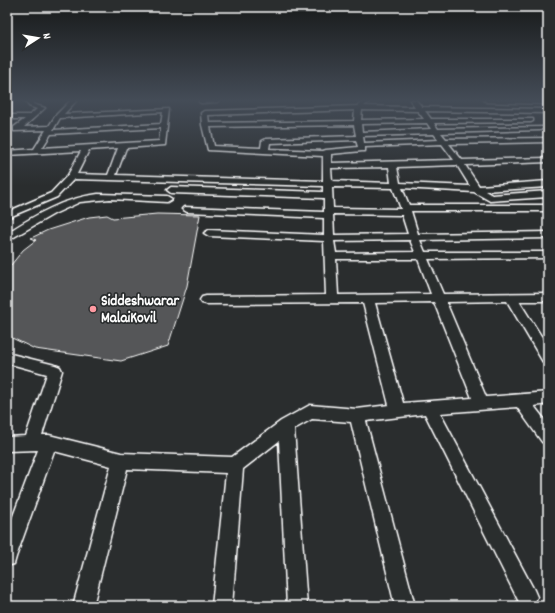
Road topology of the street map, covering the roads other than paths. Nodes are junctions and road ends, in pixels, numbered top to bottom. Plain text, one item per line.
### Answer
1 (540, 128) edge
2 (17, 129) edge
3 (114, 129) edge
4 (164, 129) edge
5 (207, 129) edge
6 (358, 129) edge
7 (519, 129) edge
8 (49, 130) junction
9 (87, 130) joint
10 (437, 131) junction
11 (548, 135) edge
12 (360, 139) junction
13 (548, 140) edge
14 (444, 142) junction
15 (123, 145) junction
16 (86, 148) junction
17 (37, 151) junction
18 (265, 151) junction
19 (7, 153) edge
20 (327, 154) junction
21 (548, 160) edge
22 (459, 162) junction
23 (393, 164) junction
24 (327, 166) junction
25 (72, 176) junction
26 (111, 178) junction
27 (327, 184) junction
28 (548, 184) edge
29 (396, 185) junction
30 (476, 189) junction
31 (548, 194) edge
32 (328, 195) junction
33 (548, 208) edge
34 (187, 209) dead end
35 (405, 210) junction
36 (328, 213) junction
37 (7, 215) edge
38 (209, 233) dead end
39 (548, 235) edge
40 (414, 237) junction
41 (7, 238) edge
42 (329, 238) junction
43 (548, 255) edge
44 (331, 256) junction
45 (423, 256) junction
46 (510, 297) junction
47 (548, 297) edge
48 (368, 298) junction
49 (439, 298) junction
50 (332, 299) junction
51 (206, 300) dead end
52 (7, 358) edge
53 (548, 358) edge
54 (548, 398) edge
55 (521, 400) junction
56 (481, 403) junction
57 (429, 408) junction
58 (398, 410) junction
59 (357, 416) junction
60 (286, 426) junction
61 (548, 437) edge
62 (32, 442) junction
63 (49, 442) junction
64 (7, 444) edge
65 (121, 461) junction
66 (235, 465) junction
67 (7, 557) edge
68 (527, 597) dead end
69 (83, 606) edge
70 (222, 606) edge
71 (297, 606) edge
72 (405, 606) edge

1 - 11 street
2 - 8 street
3 - 9 street
4 - 15 street
5 - 18 street
6 - 12 street
7 - 10 street
8 - 9 street
8 - 17 street
10 - 12 street
10 - 14 street
12 - 14 street
12 - 18 street
12 - 20 street
13 - 14 street
14 - 22 street
15 - 16 street
15 - 26 street
16 - 17 street
16 - 25 street
17 - 19 street
18 - 20 street
20 - 24 street
21 - 22 street
22 - 23 street
22 - 30 street
23 - 24 street
23 - 29 street
24 - 27 street
25 - 26 street
25 - 37 street
26 - 27 street
27 - 29 street
27 - 32 street
28 - 30 street
29 - 30 street
29 - 35 street
30 - 31 street
32 - 36 street
32 - 41 street
33 - 35 street
34 - 36 street
35 - 36 street
35 - 40 street
36 - 42 street
38 - 42 street
39 - 40 street
40 - 42 street
40 - 45 street
42 - 44 street
43 - 45 street
44 - 45 street
44 - 50 street
45 - 49 street
46 - 47 street
46 - 49 street
46 - 53 street
48 - 49 street
48 - 50 street
48 - 58 street
49 - 56 street
50 - 51 street
52 - 62 street
54 - 55 street
55 - 56 street
55 - 61 street
56 - 57 street
57 - 58 street
57 - 68 street
58 - 59 street
59 - 60 street
59 - 72 street
60 - 66 street
60 - 71 street
62 - 63 street
62 - 64 street
63 - 65 street
63 - 67 street
65 - 66 street
65 - 69 street
66 - 70 street

